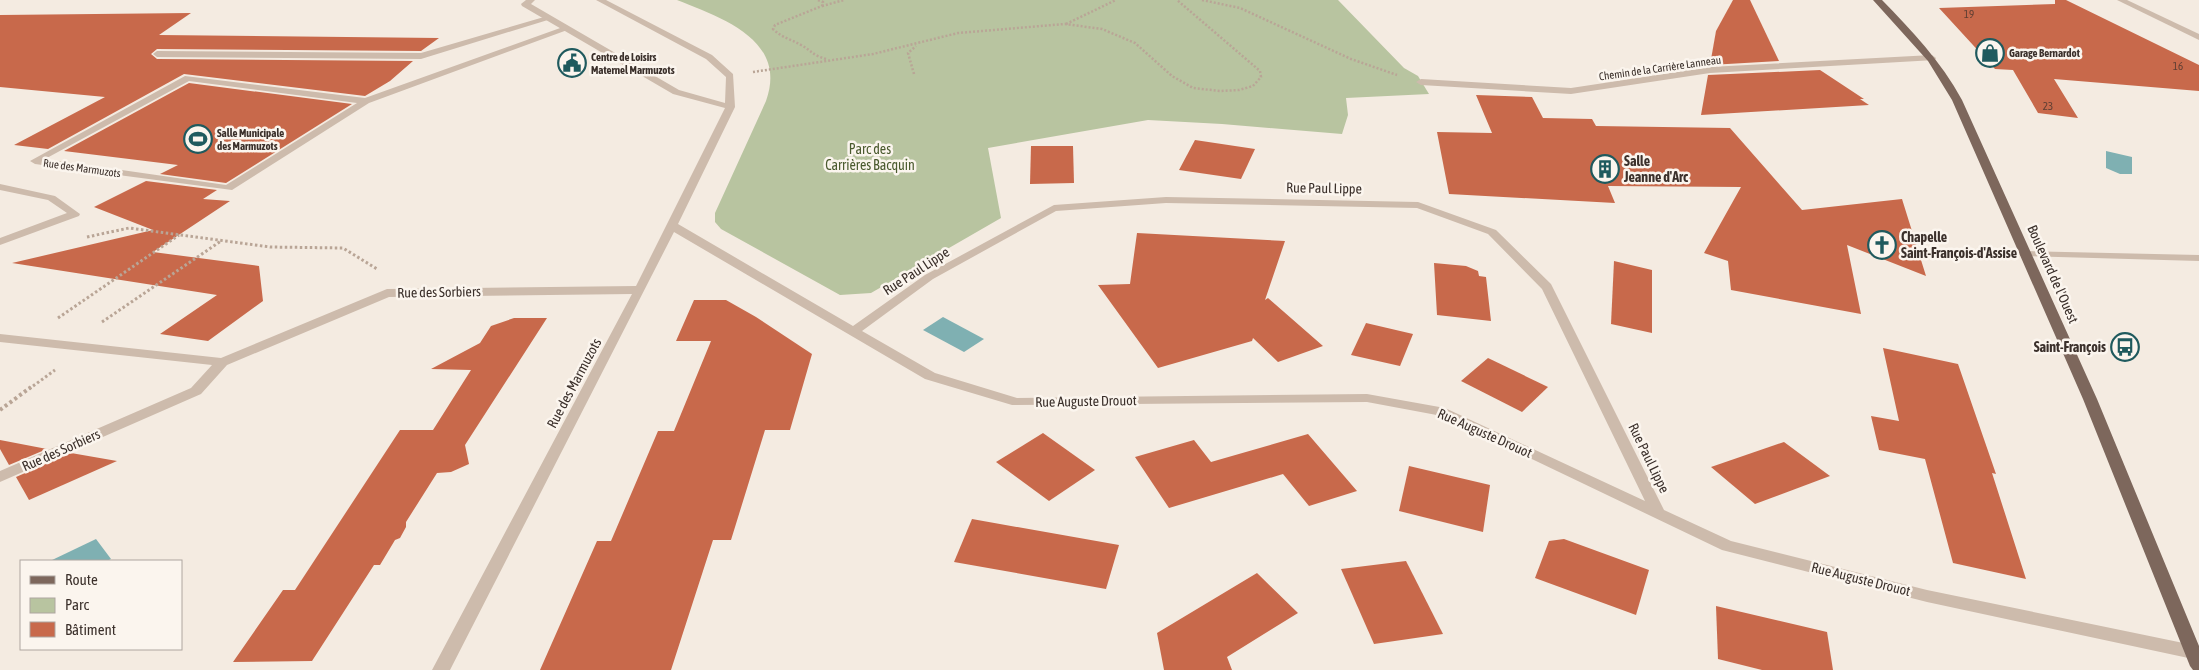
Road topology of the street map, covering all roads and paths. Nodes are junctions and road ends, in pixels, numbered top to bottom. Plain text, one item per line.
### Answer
1 (531, 0) edge
2 (600, 0) edge
3 (818, 0) edge
4 (844, 0) edge
5 (1116, 0) edge
6 (1177, 0) edge
7 (1202, 0) edge
8 (1877, 0) edge
9 (2120, 0) edge
10 (822, 6) junction
11 (547, 19) junction
12 (1065, 24) junction
13 (566, 29) junction
14 (2199, 37) edge
15 (926, 42) junction
16 (157, 54) dead end
17 (1932, 58) junction
18 (829, 60) junction
19 (914, 74) dead end
20 (730, 76) junction
21 (1421, 82) joint
22 (366, 101) junction
23 (730, 107) junction
24 (0, 187) edge
25 (671, 225) junction
26 (179, 235) junction
27 (83, 238) dead end
28 (221, 240) junction
29 (0, 242) edge
30 (2025, 254) junction
31 (2199, 258) edge
32 (640, 290) junction
33 (387, 293) junction
34 (854, 331) junction
35 (0, 338) edge
36 (25, 341) junction
37 (68, 346) junction
38 (85, 348) junction
39 (222, 362) junction
40 (0, 410) edge
41 (0, 477) edge
42 (1659, 514) junction
43 (2196, 659) edge
44 (442, 670) edge

1 - 11 street
2 - 20 street
3 - 10 path
4 - 10 path
5 - 12 path
6 - 12 path
7 - 21 path
8 - 17 main road, Boulevard de l'Ouest
9 - 14 street
10 - 18 path
11 - 13 street
11 - 16 street
12 - 15 path
13 - 22 street, Rue des Marmuzots
13 - 23 street
15 - 18 path
15 - 19 path
17 - 21 street, Chemin de la Carrière Lanneau
17 - 30 main road, Boulevard de l'Ouest
18 - 20 path
20 - 23 street, Rue des Marmuzots
22 - 22 street, Rue des Marmuzots
23 - 25 street, Rue des Marmuzots
24 - 29 street
25 - 32 street, Rue des Marmuzots
25 - 34 street, Rue Auguste Drouot
26 - 27 path
26 - 28 path
26 - 36 path
28 - 33 path
28 - 37 path
30 - 31 street
30 - 43 main road, Boulevard de l'Ouest
32 - 33 street, Rue des Sorbiers
32 - 44 street, Rue des Marmuzots
33 - 39 street, Rue des Sorbiers
34 - 42 street, Rue Auguste Drouot
34 - 42 street, Rue Paul Lippe
35 - 36 street, Rue des Sorbiers
36 - 37 street, Rue des Sorbiers
37 - 38 street, Rue des Sorbiers
38 - 39 street, Rue des Sorbiers
38 - 40 path
39 - 41 street, Rue des Sorbiers
42 - 43 street, Rue Auguste Drouot

